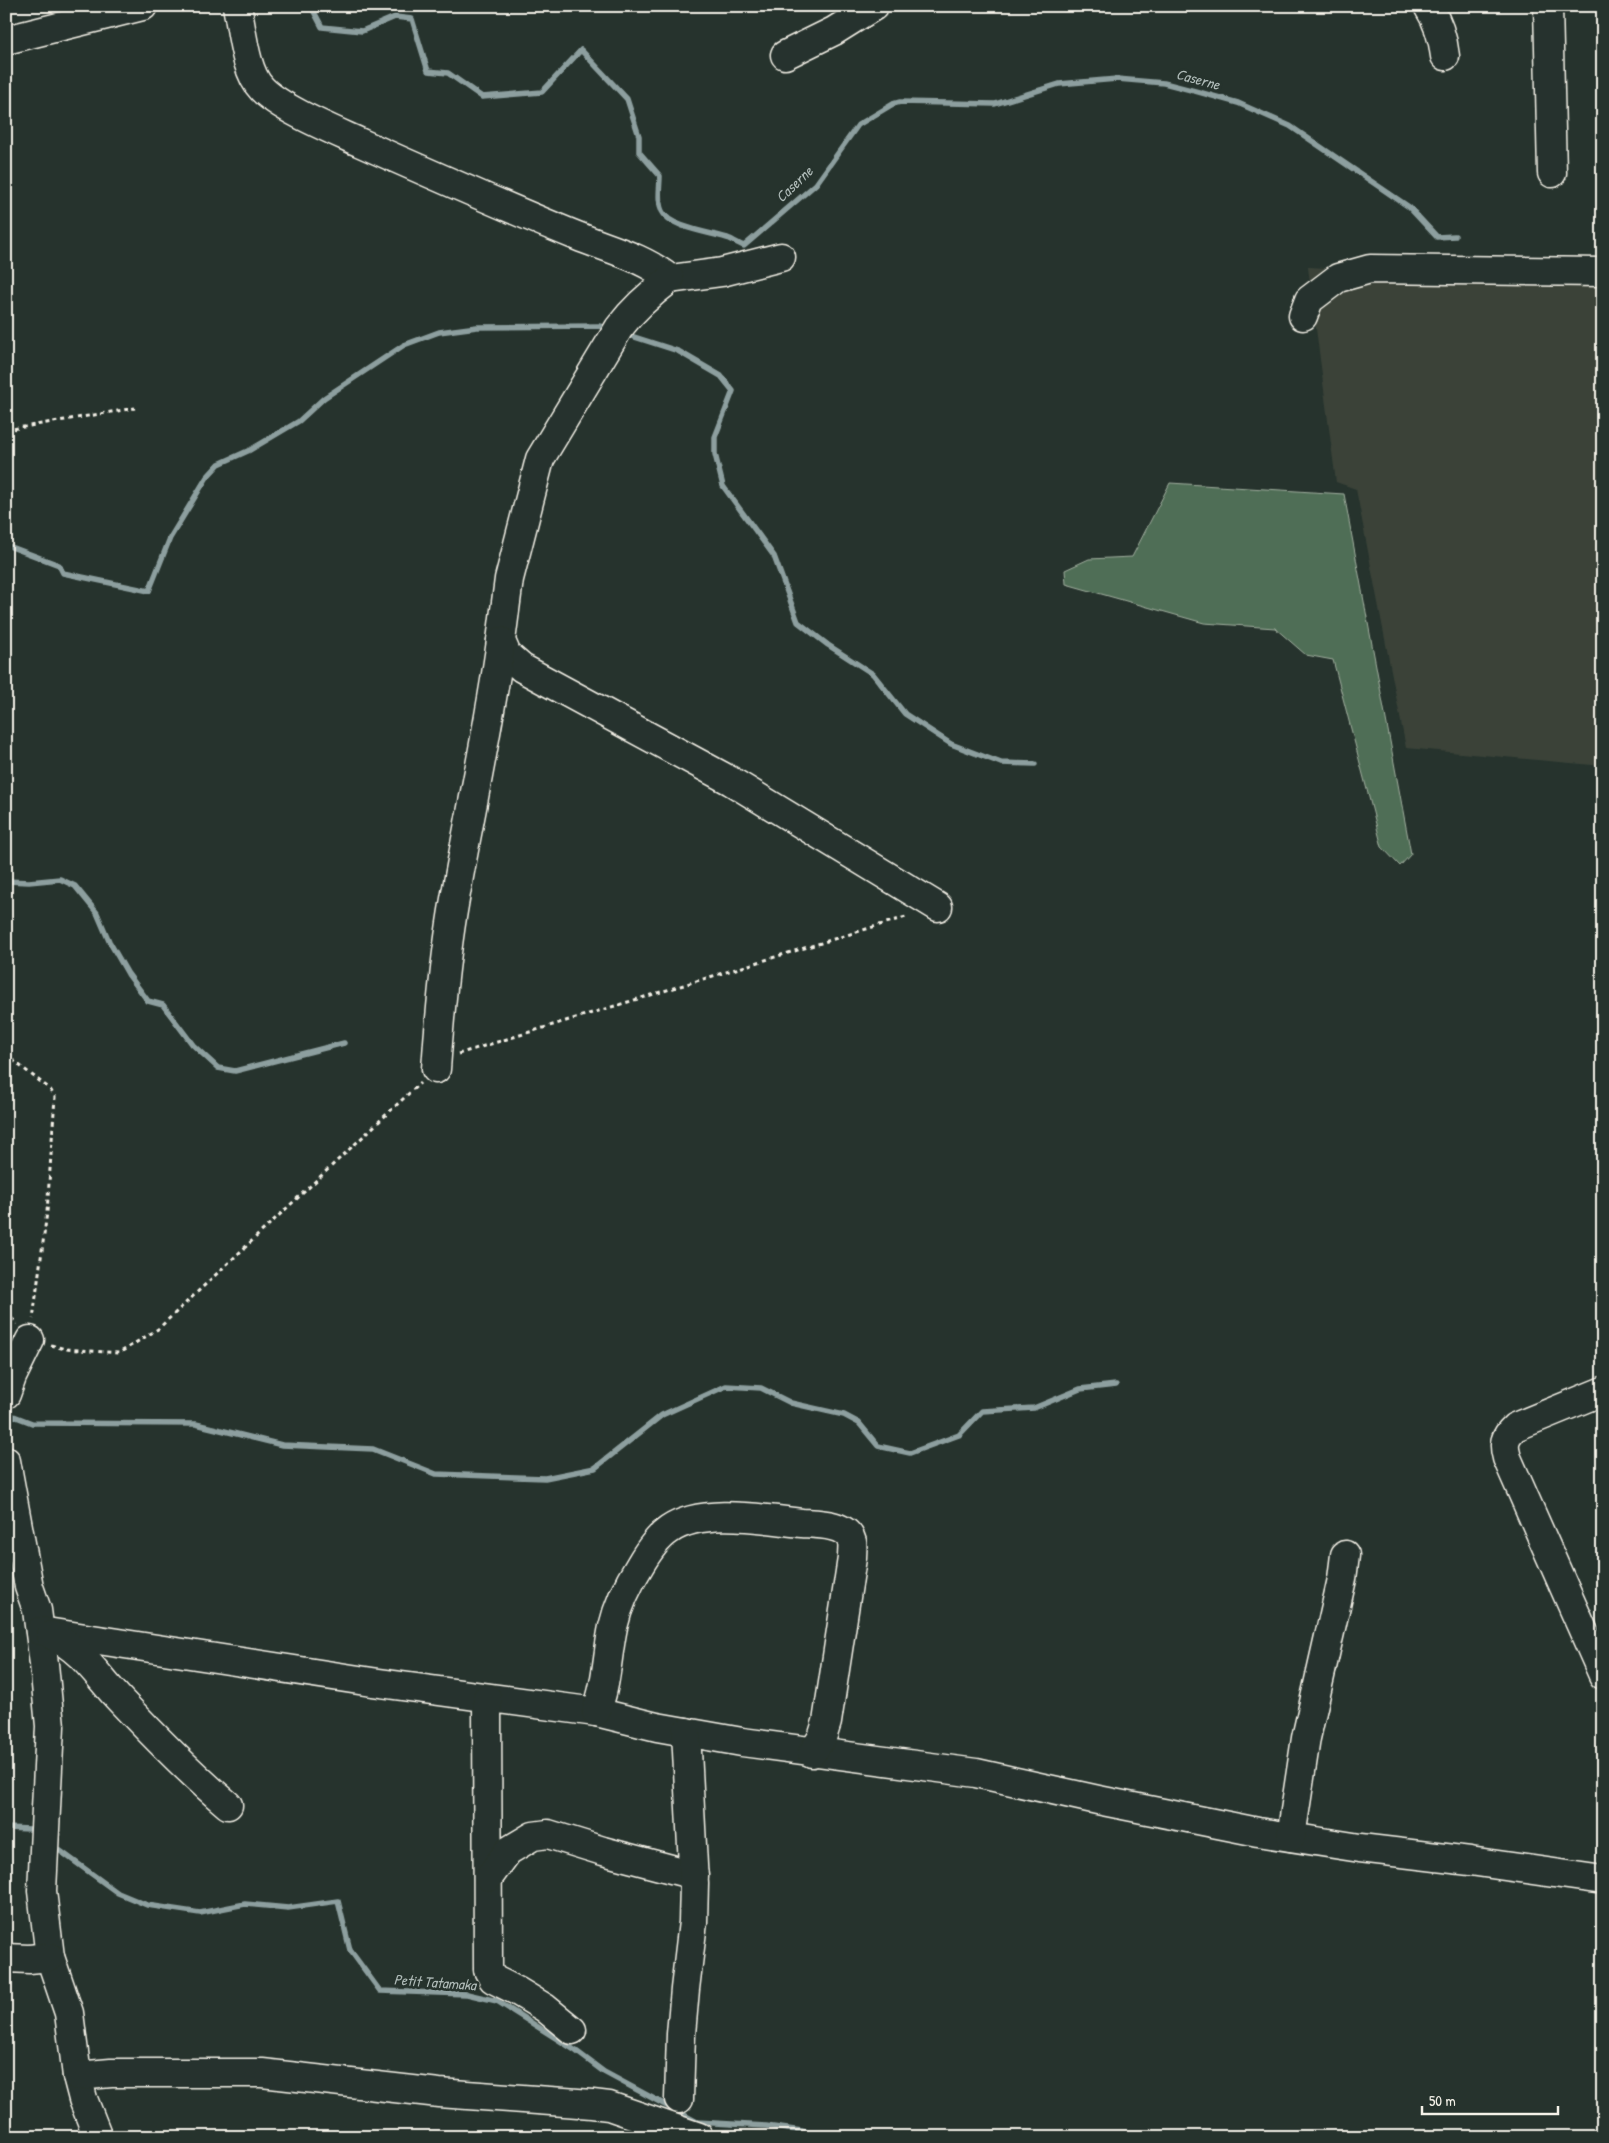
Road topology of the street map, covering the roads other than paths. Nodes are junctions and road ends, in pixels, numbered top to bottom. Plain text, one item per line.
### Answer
1 (143, 6) edge
2 (237, 6) edge
3 (874, 6) edge
4 (1428, 6) edge
5 (1548, 6) edge
6 (6, 40) edge
7 (785, 55) dead end
8 (1445, 56) dead end
9 (1552, 172) dead end
10 (781, 257) dead end
11 (1603, 272) edge
12 (670, 279) junction
13 (1303, 316) dead end
14 (501, 641) junction
15 (938, 907) road end
16 (436, 1069) road end
17 (30, 1340) road end
18 (1603, 1391) edge
19 (6, 1394) edge
20 (6, 1461) edge
21 (1345, 1555) dead end
22 (40, 1631) junction
23 (1603, 1675) edge
24 (488, 1698) junction
25 (596, 1712) junction
26 (686, 1732) junction
27 (812, 1752) junction
28 (228, 1806) dead end
29 (1291, 1837) junction
30 (694, 1874) junction
31 (489, 1877) junction
32 (1603, 1880) edge
33 (50, 1956) junction
34 (6, 1958) edge
35 (572, 2030) dead end
36 (77, 2076) junction
37 (679, 2099) dead end
38 (98, 2137) edge
39 (699, 2137) edge

1 - 6 street
2 - 12 street
3 - 7 street
4 - 8 street
5 - 9 street
10 - 12 street
11 - 13 street
12 - 14 street
14 - 15 street
14 - 16 street
17 - 19 street
18 - 23 street
20 - 22 street
21 - 29 street
22 - 24 street
22 - 28 street
22 - 33 street
24 - 25 street
24 - 31 street
25 - 26 street
25 - 27 street
26 - 27 street
26 - 30 street
27 - 29 street
29 - 32 street
30 - 31 street
30 - 37 street
31 - 35 street
33 - 34 street
33 - 36 street
36 - 38 street
36 - 39 street

